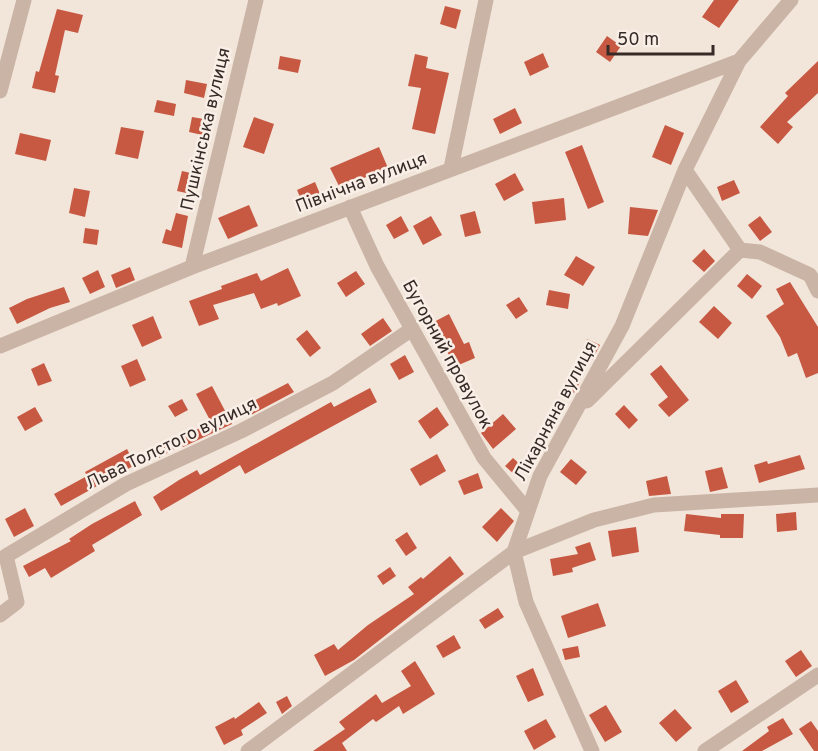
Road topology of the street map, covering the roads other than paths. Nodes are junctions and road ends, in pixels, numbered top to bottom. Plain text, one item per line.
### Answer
1 (24, 0) edge
2 (256, 0) edge
3 (486, 0) edge
4 (791, 0) edge
5 (739, 62) junction
6 (0, 91) edge
7 (451, 168) junction
8 (685, 170) junction
9 (350, 207) junction
10 (740, 250) junction
11 (192, 267) junction
12 (814, 275) edge
13 (818, 291) edge
14 (412, 329) junction
15 (0, 346) edge
16 (576, 412) junction
17 (818, 495) edge
18 (527, 510) junction
19 (514, 552) junction
20 (0, 615) edge
21 (818, 675) edge
22 (248, 751) edge
23 (592, 751) edge
24 (705, 751) edge

1 - 6 street
2 - 11 street, Пушкінська вулиця
3 - 7 street
4 - 5 street, Лікарняна вулиця
5 - 7 street, Північна вулиця
5 - 8 street, Лікарняна вулиця
7 - 9 street, Північна вулиця
8 - 10 street
8 - 16 street, Лікарняна вулиця
9 - 11 street, Північна вулиця
9 - 14 street, Бугорний провулок
10 - 12 street
10 - 16 street
11 - 15 street, Північна вулиця
12 - 13 street
14 - 18 street, Бугорний провулок
14 - 20 street, Льва Толстого вулиця
16 - 18 street, Лікарняна вулиця
17 - 19 street
18 - 19 street, Лікарняна вулиця
19 - 22 street
19 - 23 street
21 - 24 street

